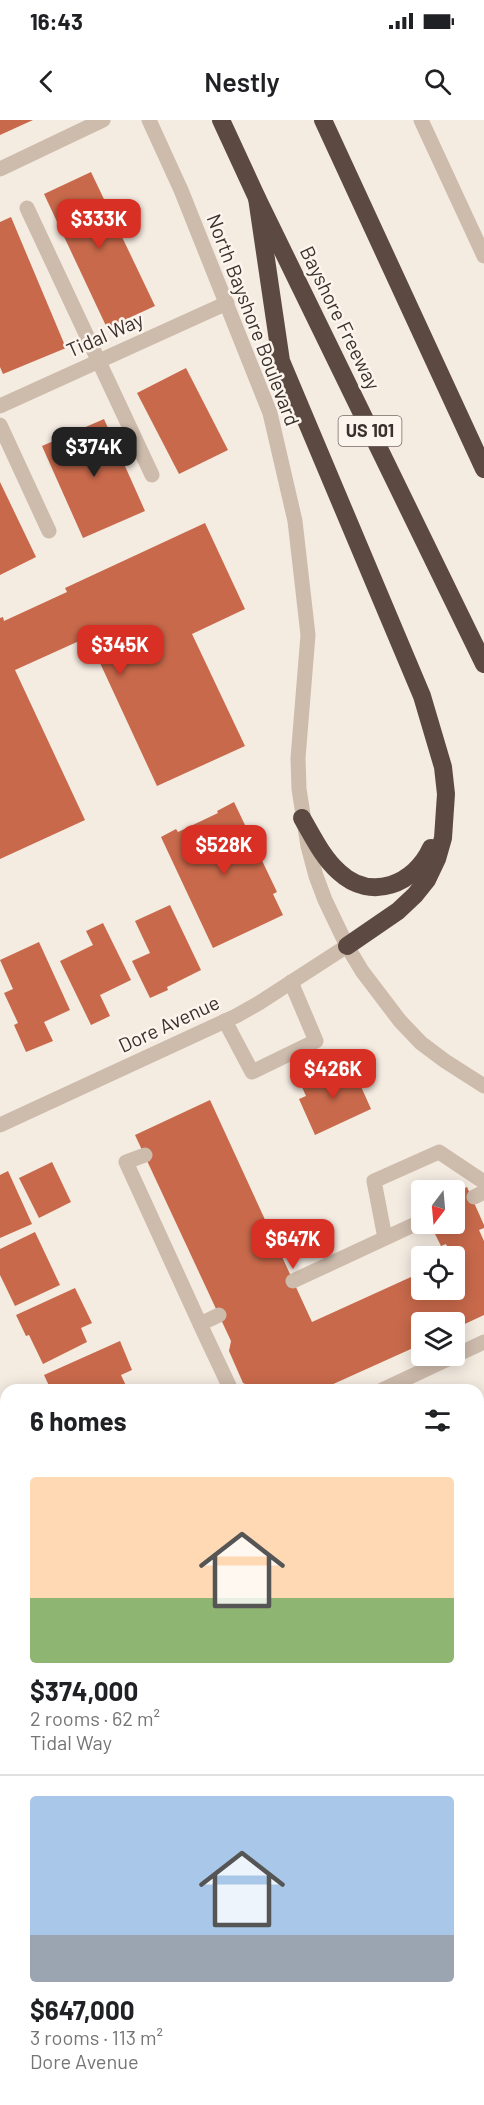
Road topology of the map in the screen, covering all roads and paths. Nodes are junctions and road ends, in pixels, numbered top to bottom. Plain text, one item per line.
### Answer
1 (103, 120) edge
2 (149, 120) edge
3 (221, 120) edge
4 (323, 120) edge
5 (421, 120) edge
6 (0, 169) edge
7 (257, 198) junction
8 (27, 208) dead end
9 (484, 256) edge
10 (227, 303) junction
11 (99, 361) junction
12 (0, 406) edge
13 (0, 425) edge
14 (484, 469) edge
15 (152, 475) dead end
16 (49, 531) dead end
17 (484, 664) edge
18 (443, 767) junction
19 (302, 818) junction
20 (347, 946) junction
21 (291, 982) junction
22 (225, 1021) junction
23 (484, 1086) edge
24 (0, 1125) edge
25 (145, 1155) dead end
26 (484, 1182) edge
27 (411, 1226) edge
28 (385, 1238) junction
29 (293, 1281) dead end
30 (219, 1316) dead end
31 (200, 1324) junction
32 (484, 1342) edge
33 (228, 1384) edge
34 (395, 1384) edge

1 - 6 street
2 - 10 street, North Bayshore Boulevard
3 - 7 highway, Bayshore Freeway / US 101
4 - 14 highway
5 - 9 street
7 - 17 highway, Bayshore Freeway / US 101
7 - 18 highway
8 - 11 street
10 - 11 street, Tidal Way
10 - 19 street, North Bayshore Boulevard
11 - 12 street, Tidal Way
11 - 15 street
13 - 16 street
18 - 19 highway
18 - 20 highway
19 - 20 street, North Bayshore Boulevard
20 - 21 street, Dore Avenue
20 - 23 street, North Bayshore Boulevard
21 - 22 street, Dore Avenue
21 - 22 street
22 - 24 street, Dore Avenue
25 - 31 street
26 - 28 street
27 - 28 street
28 - 29 street
30 - 31 street
31 - 33 street
32 - 34 street

